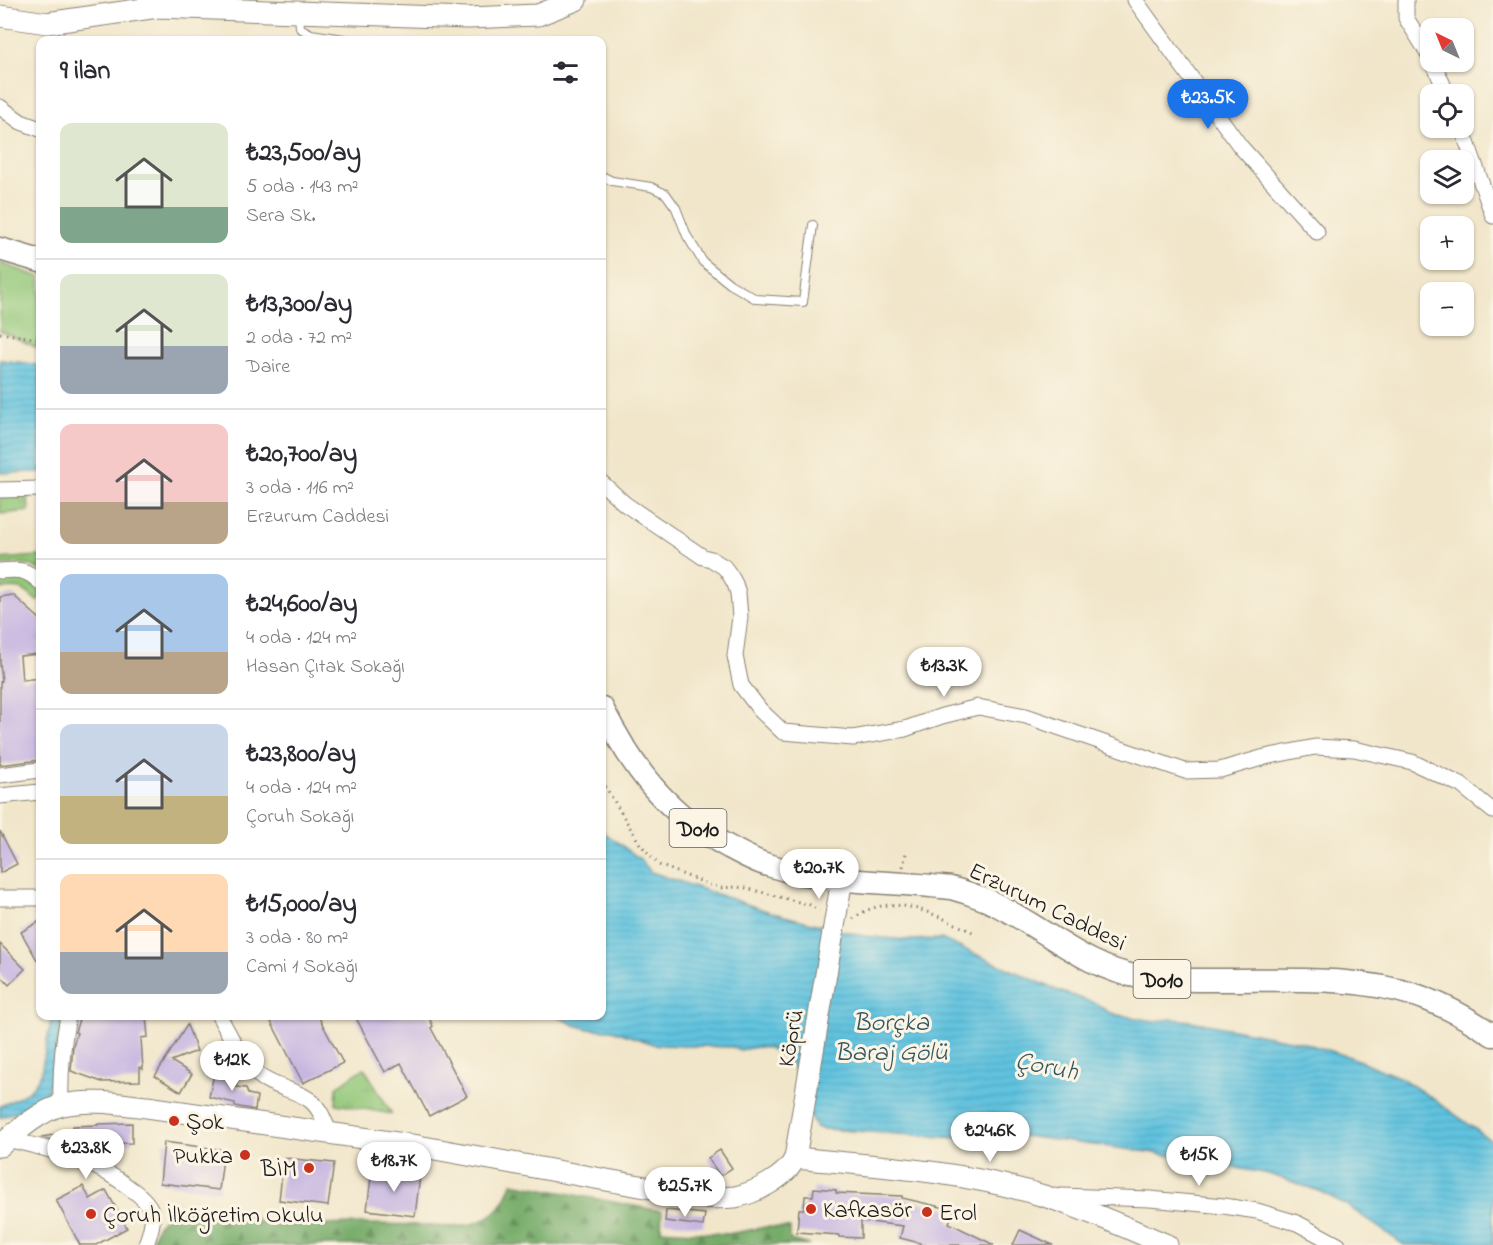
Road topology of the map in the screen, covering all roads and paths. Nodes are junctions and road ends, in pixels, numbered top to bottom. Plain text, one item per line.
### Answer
1 (576, 0) edge
2 (1135, 0) edge
3 (1406, 0) edge
4 (299, 12) junction
5 (0, 16) edge
6 (324, 36) edge
7 (1420, 40) edge
8 (0, 107) edge
9 (36, 128) edge
10 (1466, 138) edge
11 (606, 178) edge
12 (1493, 216) edge
13 (813, 225) dead end
14 (1317, 232) dead end
15 (0, 249) edge
16 (36, 260) edge
17 (0, 333) edge
18 (36, 338) edge
19 (606, 487) edge
20 (36, 489) edge
21 (0, 490) edge
22 (0, 571) edge
23 (36, 579) edge
24 (606, 716) edge
25 (36, 771) edge
26 (0, 775) edge
27 (606, 788) edge
28 (36, 792) edge
29 (0, 796) edge
30 (1493, 811) edge
31 (842, 879) junction
32 (0, 898) edge
33 (36, 898) edge
34 (835, 921) junction
35 (975, 933) dead end
36 (67, 1020) edge
37 (221, 1020) edge
38 (1493, 1035) edge
39 (61, 1105) junction
40 (330, 1134) junction
41 (4, 1142) edge
42 (795, 1158) junction
43 (1043, 1196) junction
44 (146, 1245) edge
45 (1167, 1245) edge
46 (1338, 1245) edge

1 - 4 main road
2 - 14 street
3 - 7 street
4 - 5 main road
4 - 6 lane
8 - 9 street
10 - 12 street
11 - 13 lane
15 - 16 main road
17 - 18 path
19 - 30 street
20 - 21 street
22 - 23 street
24 - 31 main road, Erzurum Caddesi / D010
25 - 26 street
27 - 34 path
28 - 29 street
31 - 34 main road, Köprü
31 - 38 main road, Erzurum Caddesi / D010
32 - 33 street
34 - 35 path
34 - 42 main road, Köprü
36 - 39 street
37 - 40 street
39 - 40 main road
39 - 41 main road
40 - 42 main road
41 - 44 street
42 - 43 main road
43 - 45 main road
43 - 46 street

